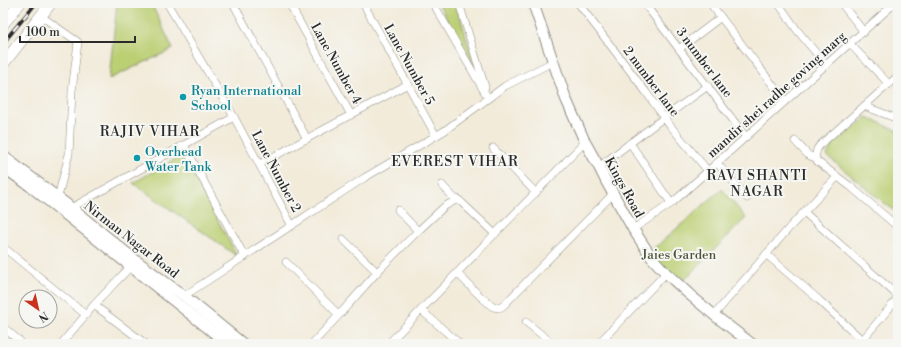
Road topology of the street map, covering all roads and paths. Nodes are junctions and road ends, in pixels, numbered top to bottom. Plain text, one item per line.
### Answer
1 (20, 3) edge
2 (51, 3) edge
3 (167, 3) edge
4 (233, 3) edge
5 (289, 3) edge
6 (364, 3) edge
7 (433, 3) edge
8 (459, 3) edge
9 (533, 3) edge
10 (578, 3) edge
11 (644, 3) edge
12 (710, 3) edge
13 (778, 3) edge
14 (841, 3) edge
15 (895, 3) edge
16 (42, 16) junction
17 (721, 17) junction
18 (3, 24) edge
19 (864, 32) junction
20 (850, 44) junction
21 (679, 49) junction
22 (554, 62) junction
23 (3, 64) edge
24 (826, 65) junction
25 (898, 76) edge
26 (408, 84) junction
27 (888, 84) junction
28 (708, 86) junction
29 (488, 98) junction
30 (785, 101) junction
31 (864, 106) junction
32 (351, 115) junction
33 (234, 117) junction
34 (664, 117) junction
35 (898, 120) edge
36 (436, 136) junction
37 (746, 137) junction
38 (307, 139) junction
39 (795, 141) dead end
40 (585, 142) junction
41 (630, 143) junction
42 (184, 145) junction
43 (493, 148) dead end
44 (3, 156) edge
45 (815, 158) junction
46 (717, 163) junction
47 (260, 164) junction
48 (3, 167) edge
49 (599, 167) junction
50 (708, 171) junction
51 (837, 177) junction
52 (442, 185) dead end
53 (536, 193) junction
54 (613, 194) junction
55 (58, 197) junction
56 (747, 198) dead end
57 (456, 200) junction
58 (670, 204) junction
59 (71, 208) junction
60 (398, 210) dead end
61 (804, 212) junction
62 (292, 226) junction
63 (898, 227) edge
64 (633, 229) junction
65 (418, 231) junction
66 (495, 234) junction
67 (343, 239) dead end
68 (3, 247) edge
69 (766, 254) junction
70 (245, 257) junction
71 (132, 262) junction
72 (286, 262) dead end
73 (378, 272) junction
74 (457, 273) junction
75 (666, 273) junction
76 (184, 296) junction
77 (898, 297) edge
78 (94, 305) junction
79 (421, 310) junction
80 (86, 315) junction
81 (339, 315) junction
82 (714, 315) junction
83 (526, 322) dead end
84 (3, 326) edge
85 (63, 342) edge
86 (746, 342) edge
87 (860, 342) edge
88 (23, 344) edge
89 (72, 344) edge
90 (146, 344) edge
91 (228, 344) edge
92 (242, 344) edge
93 (312, 344) edge
94 (388, 344) edge
95 (460, 344) edge
96 (552, 344) edge
97 (598, 344) edge

1 - 18 main road
2 - 16 main road
3 - 33 street, Lane Number 2
4 - 38 street
5 - 32 street, Lane Number 4
6 - 26 street, Lane Number 5
7 - 29 street
8 - 29 street
9 - 22 street, Kings Road
10 - 34 street, 2 number lane
11 - 21 street, 3 number lane
12 - 17 street
13 - 24 street
14 - 19 street
15 - 19 street, mandir shei radhe goving marg
16 - 23 main road
16 - 55 street
17 - 21 street
17 - 30 street
19 - 20 street, mandir shei radhe goving marg
20 - 24 street, mandir shei radhe goving marg
20 - 27 street
21 - 28 street, 3 number lane
22 - 29 street
22 - 40 street, Kings Road
24 - 30 street, mandir shei radhe goving marg
25 - 27 street
26 - 32 street
26 - 36 street, Lane Number 5
27 - 31 street
28 - 34 street
28 - 37 street, 3 number lane
29 - 36 street
30 - 37 street, mandir shei radhe goving marg
31 - 35 street
31 - 45 street
32 - 38 street
33 - 42 street
33 - 47 street, Lane Number 2
34 - 41 street
34 - 50 street, 2 number lane
36 - 62 street
37 - 46 street, mandir shei radhe goving marg
38 - 47 street
39 - 45 street
40 - 49 street, Kings Road
40 - 53 street
41 - 49 street
41 - 58 street
42 - 59 street
42 - 70 street
43 - 53 street
44 - 55 street, Nirman Nagar Road
45 - 51 street
46 - 50 street, mandir shei radhe goving marg
46 - 56 street
47 - 62 street, Lane Number 2
48 - 71 street, Nirman Nagar Road
49 - 54 street, Kings Road
50 - 58 street, mandir shei radhe goving marg
51 - 61 street
51 - 63 street
52 - 57 street
53 - 66 street
54 - 64 street, Kings Road
54 - 74 street
55 - 59 street, Nirman Nagar Road
57 - 65 street
57 - 66 street
58 - 64 street, mandir shei radhe goving marg
59 - 71 street, Nirman Nagar Road
60 - 65 street
61 - 69 street
61 - 77 street
62 - 70 street
64 - 75 street, Kings Road
65 - 73 street
66 - 74 street
67 - 73 street
68 - 80 street
69 - 82 street
69 - 87 street
70 - 76 street
71 - 76 street, Nirman Nagar Road
71 - 78 street
71 - 91 street, Nirman Nagar Road
72 - 81 street
73 - 81 street
74 - 79 street
75 - 82 street, Kings Road
75 - 97 street
76 - 92 street, Nirman Nagar Road
77 - 87 street
78 - 80 street
78 - 90 street
79 - 94 street
79 - 95 street
80 - 85 street
81 - 93 street
82 - 86 street, Kings Road
83 - 96 street
84 - 88 street
85 - 89 street

